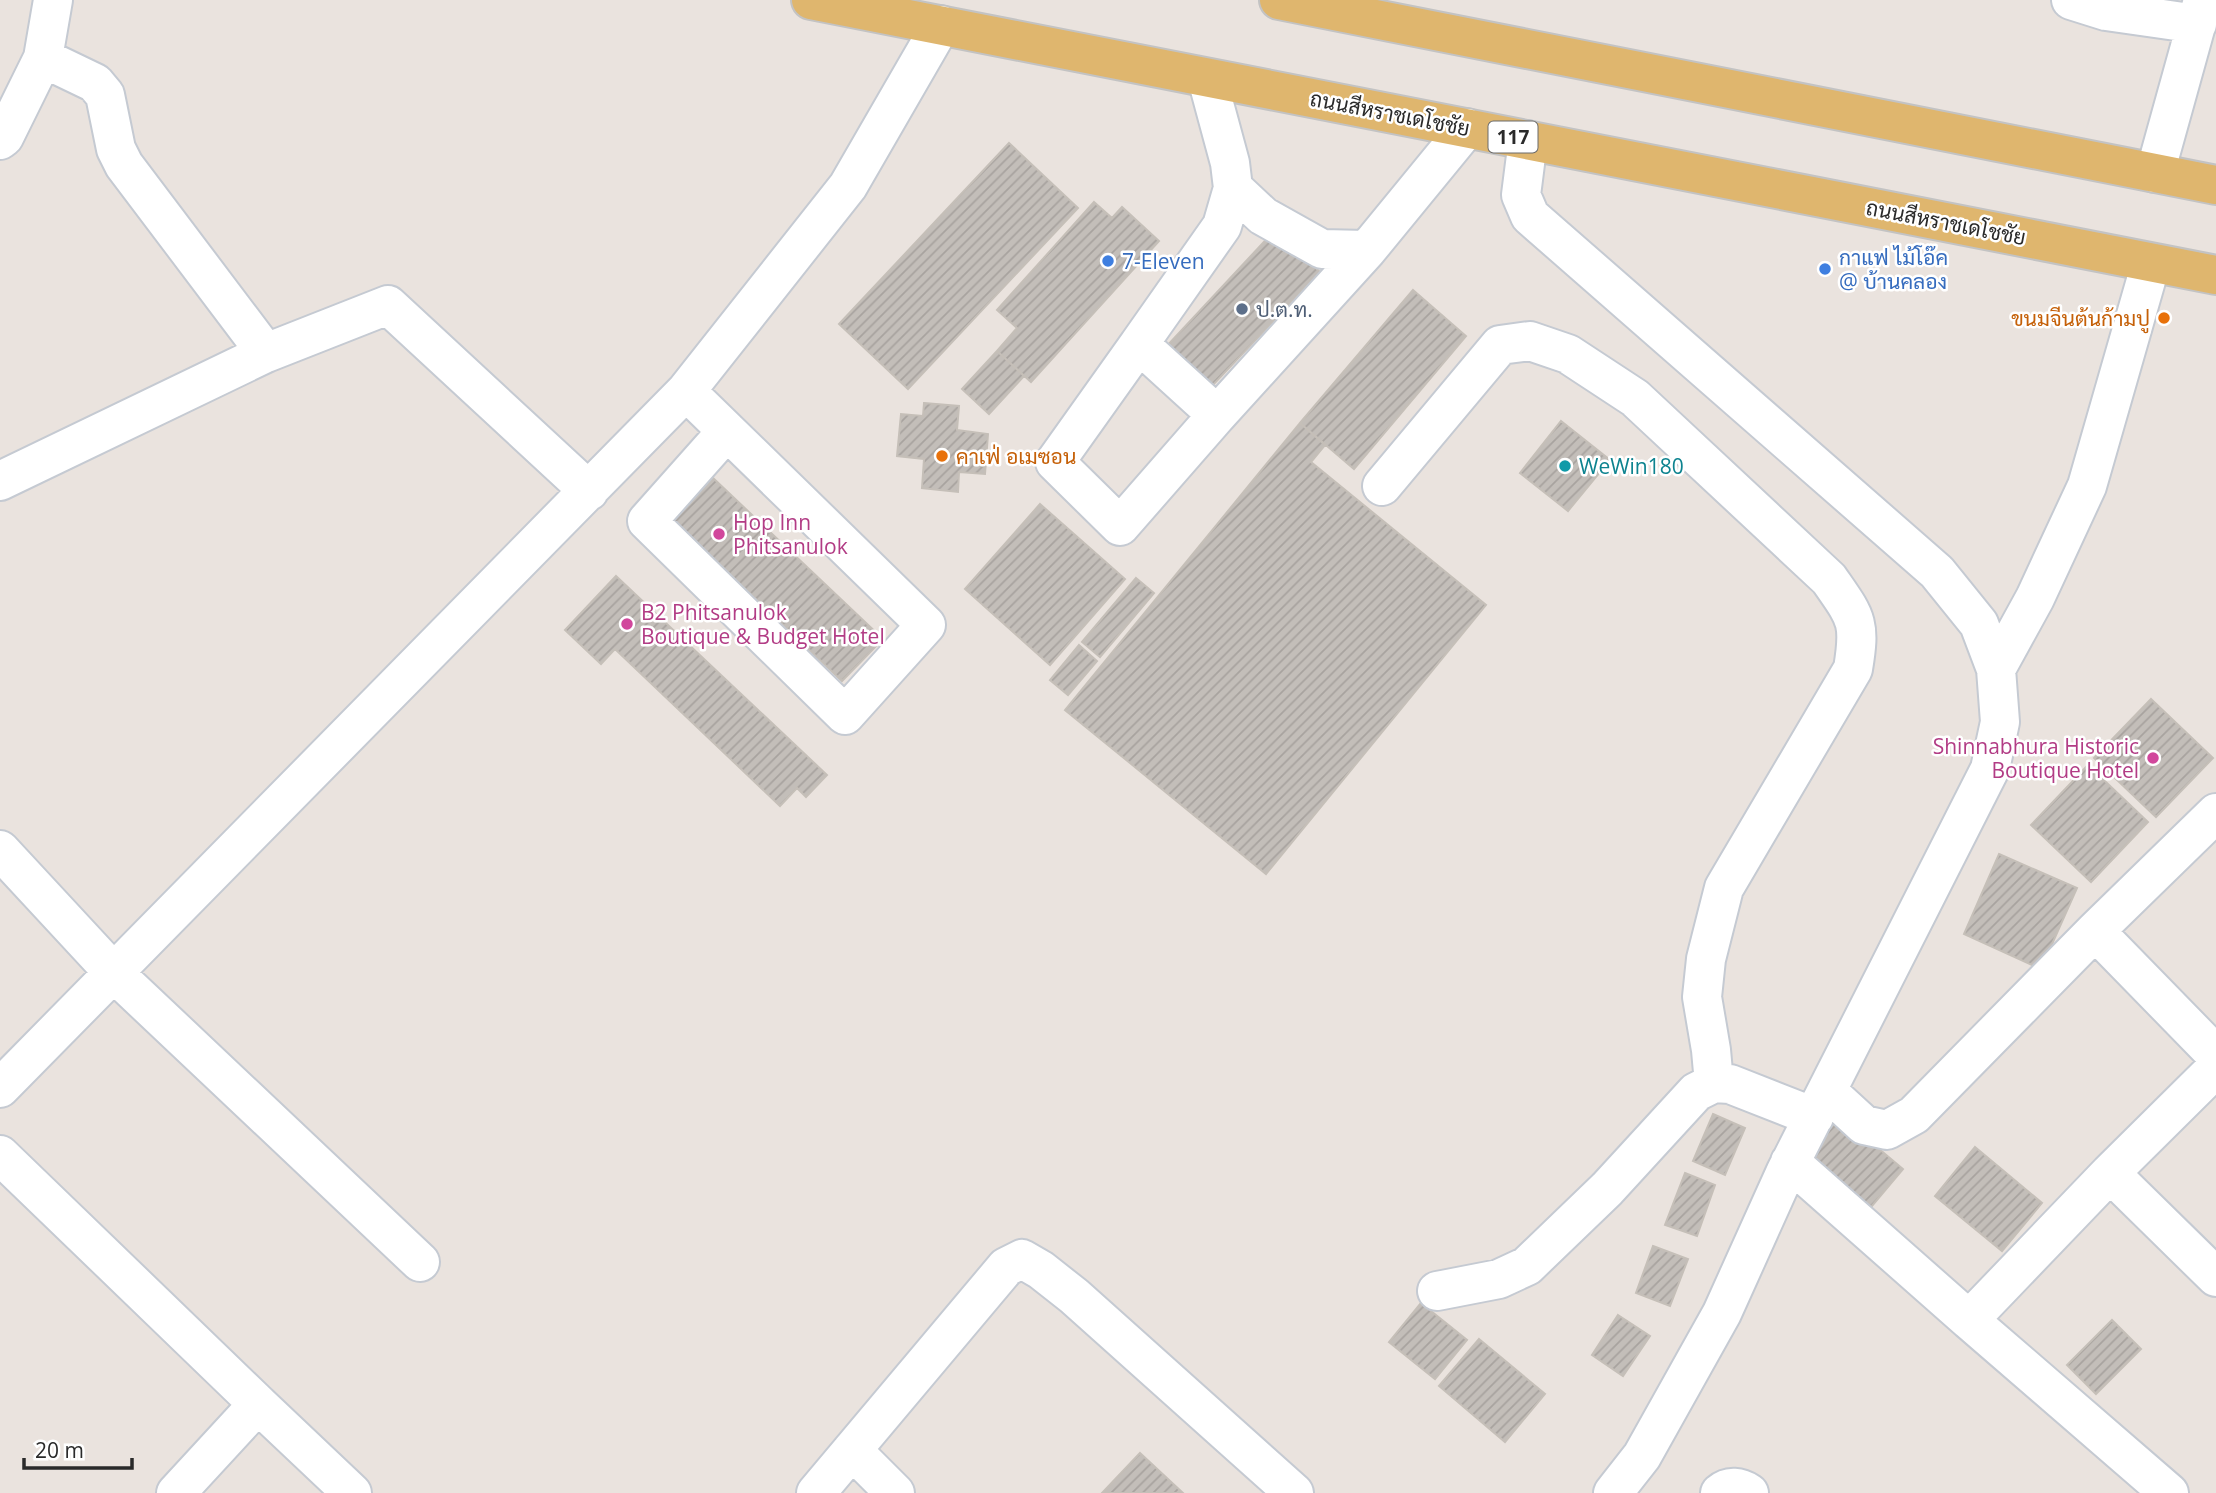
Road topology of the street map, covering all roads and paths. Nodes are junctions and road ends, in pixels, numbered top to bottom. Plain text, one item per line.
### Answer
1 (53, 0) edge
2 (811, 0) edge
3 (1279, 0) edge
4 (2071, 0) edge
5 (2200, 12) edge
6 (940, 25) junction
7 (43, 58) junction
8 (1207, 78) junction
9 (1467, 128) junction
10 (0, 140) edge
11 (1528, 140) junction
12 (2155, 173) junction
13 (2216, 185) edge
14 (1233, 188) junction
15 (1367, 250) junction
16 (2151, 263) junction
17 (2216, 275) edge
18 (1139, 344) junction
19 (266, 354) junction
20 (686, 391) junction
21 (1217, 415) junction
22 (727, 430) junction
23 (0, 481) edge
24 (1382, 486) dead end
25 (589, 491) junction
26 (1996, 669) junction
27 (2216, 813) edge
28 (0, 850) edge
29 (2095, 932) junction
30 (114, 973) junction
31 (2216, 1055) edge
32 (2216, 1068) edge
33 (1714, 1083) junction
34 (0, 1088) edge
35 (1820, 1104) junction
36 (0, 1155) edge
37 (1790, 1162) junction
38 (2110, 1172) junction
39 (420, 1262) dead end
40 (2216, 1277) edge
41 (1437, 1291) dead end
42 (1969, 1320) junction
43 (258, 1404) junction
44 (852, 1450) junction
45 (176, 1493) edge
46 (352, 1493) edge
47 (816, 1493) edge
48 (895, 1493) edge
49 (1294, 1493) edge
50 (1613, 1493) edge
51 (1720, 1493) edge
52 (1749, 1493) edge
53 (2169, 1493) edge

1 - 7 street
2 - 6 main road, ถนนสีหราชเดโชชัย / 117
3 - 12 main road
4 - 5 street
5 - 12 street
6 - 8 main road, ถนนสีหราชเดโชชัย / 117
6 - 20 street
7 - 10 street
7 - 19 street
8 - 9 main road, ถนนสีหราชเดโชชัย / 117
8 - 14 street
9 - 11 main road, ถนนสีหราชเดโชชัย / 117
9 - 15 street
11 - 16 main road, ถนนสีหราชเดโชชัย / 117
11 - 26 street
12 - 13 main road
14 - 15 street
14 - 18 street
15 - 21 street
16 - 17 main road, ถนนสีหราชเดโชชัย / 117
16 - 26 street
18 - 21 street
18 - 21 street
19 - 23 street
19 - 25 street
20 - 22 street
20 - 25 street
22 - 22 street
24 - 33 street
25 - 30 street
26 - 35 street
27 - 29 street
28 - 30 street
29 - 31 street
29 - 35 street
30 - 34 street
30 - 39 street
32 - 38 street
33 - 35 street
33 - 41 street
35 - 37 street
36 - 43 street
37 - 42 street
37 - 50 street
38 - 40 street
38 - 42 street
42 - 53 street
43 - 45 street
43 - 46 street
44 - 47 street
44 - 48 street
44 - 49 street
51 - 52 street

